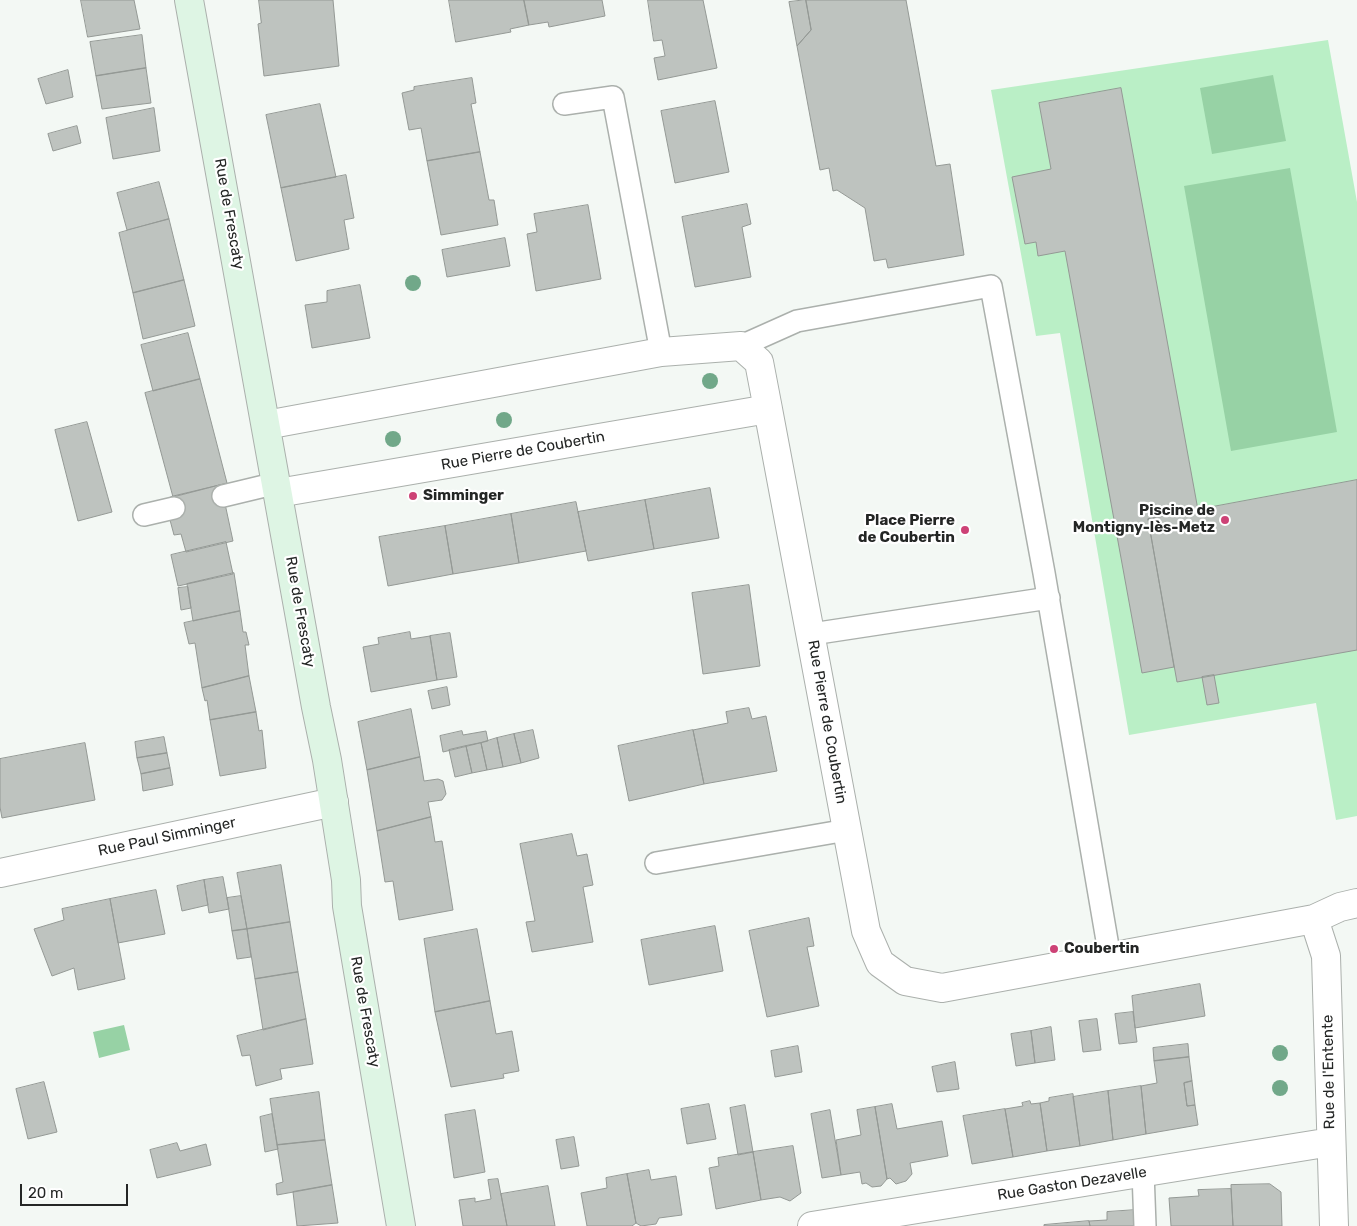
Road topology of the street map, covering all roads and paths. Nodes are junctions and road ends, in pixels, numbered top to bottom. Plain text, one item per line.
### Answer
1 (189, 0) edge
2 (564, 104) dead end
3 (741, 346) junction
4 (661, 352) junction
5 (768, 409) junction
6 (266, 425) junction
7 (278, 488) junction
8 (223, 496) dead end
9 (174, 508) dead end
10 (144, 515) dead end
11 (1048, 598) junction
12 (812, 634) junction
13 (334, 802) junction
14 (846, 830) junction
15 (656, 863) dead end
16 (0, 874) edge
17 (1357, 903) edge
18 (1314, 919) junction
19 (1110, 958) junction
20 (1331, 1142) junction
21 (1143, 1172) junction
22 (879, 1221) edge
23 (401, 1226) edge
24 (812, 1226) edge
25 (1146, 1226) edge
26 (1334, 1226) edge

1 - 6 street, Rue de Frescaty
2 - 4 lane
3 - 4 street
3 - 5 street, Rue Pierre de Coubertin
3 - 11 lane
4 - 6 street
5 - 7 street, Rue Pierre de Coubertin
5 - 12 street, Rue Pierre de Coubertin
6 - 7 street, Rue de Frescaty
7 - 8 lane
7 - 13 street, Rue de Frescaty
9 - 10 lane
11 - 12 lane
11 - 19 lane
12 - 14 street, Rue Pierre de Coubertin
13 - 16 street, Rue Paul Simminger
13 - 23 street, Rue de Frescaty
14 - 15 lane
14 - 19 street, Rue Pierre de Coubertin
17 - 18 street, Rue Pierre de Coubertin
18 - 19 street, Rue Pierre de Coubertin
18 - 20 street, Rue de l'Entente
20 - 21 street, Rue Gaston Dezavelle
20 - 26 street, Rue de l'Entente
21 - 22 street, Rue Gaston Dezavelle
21 - 25 lane
22 - 24 street, Rue Gaston Dezavelle

